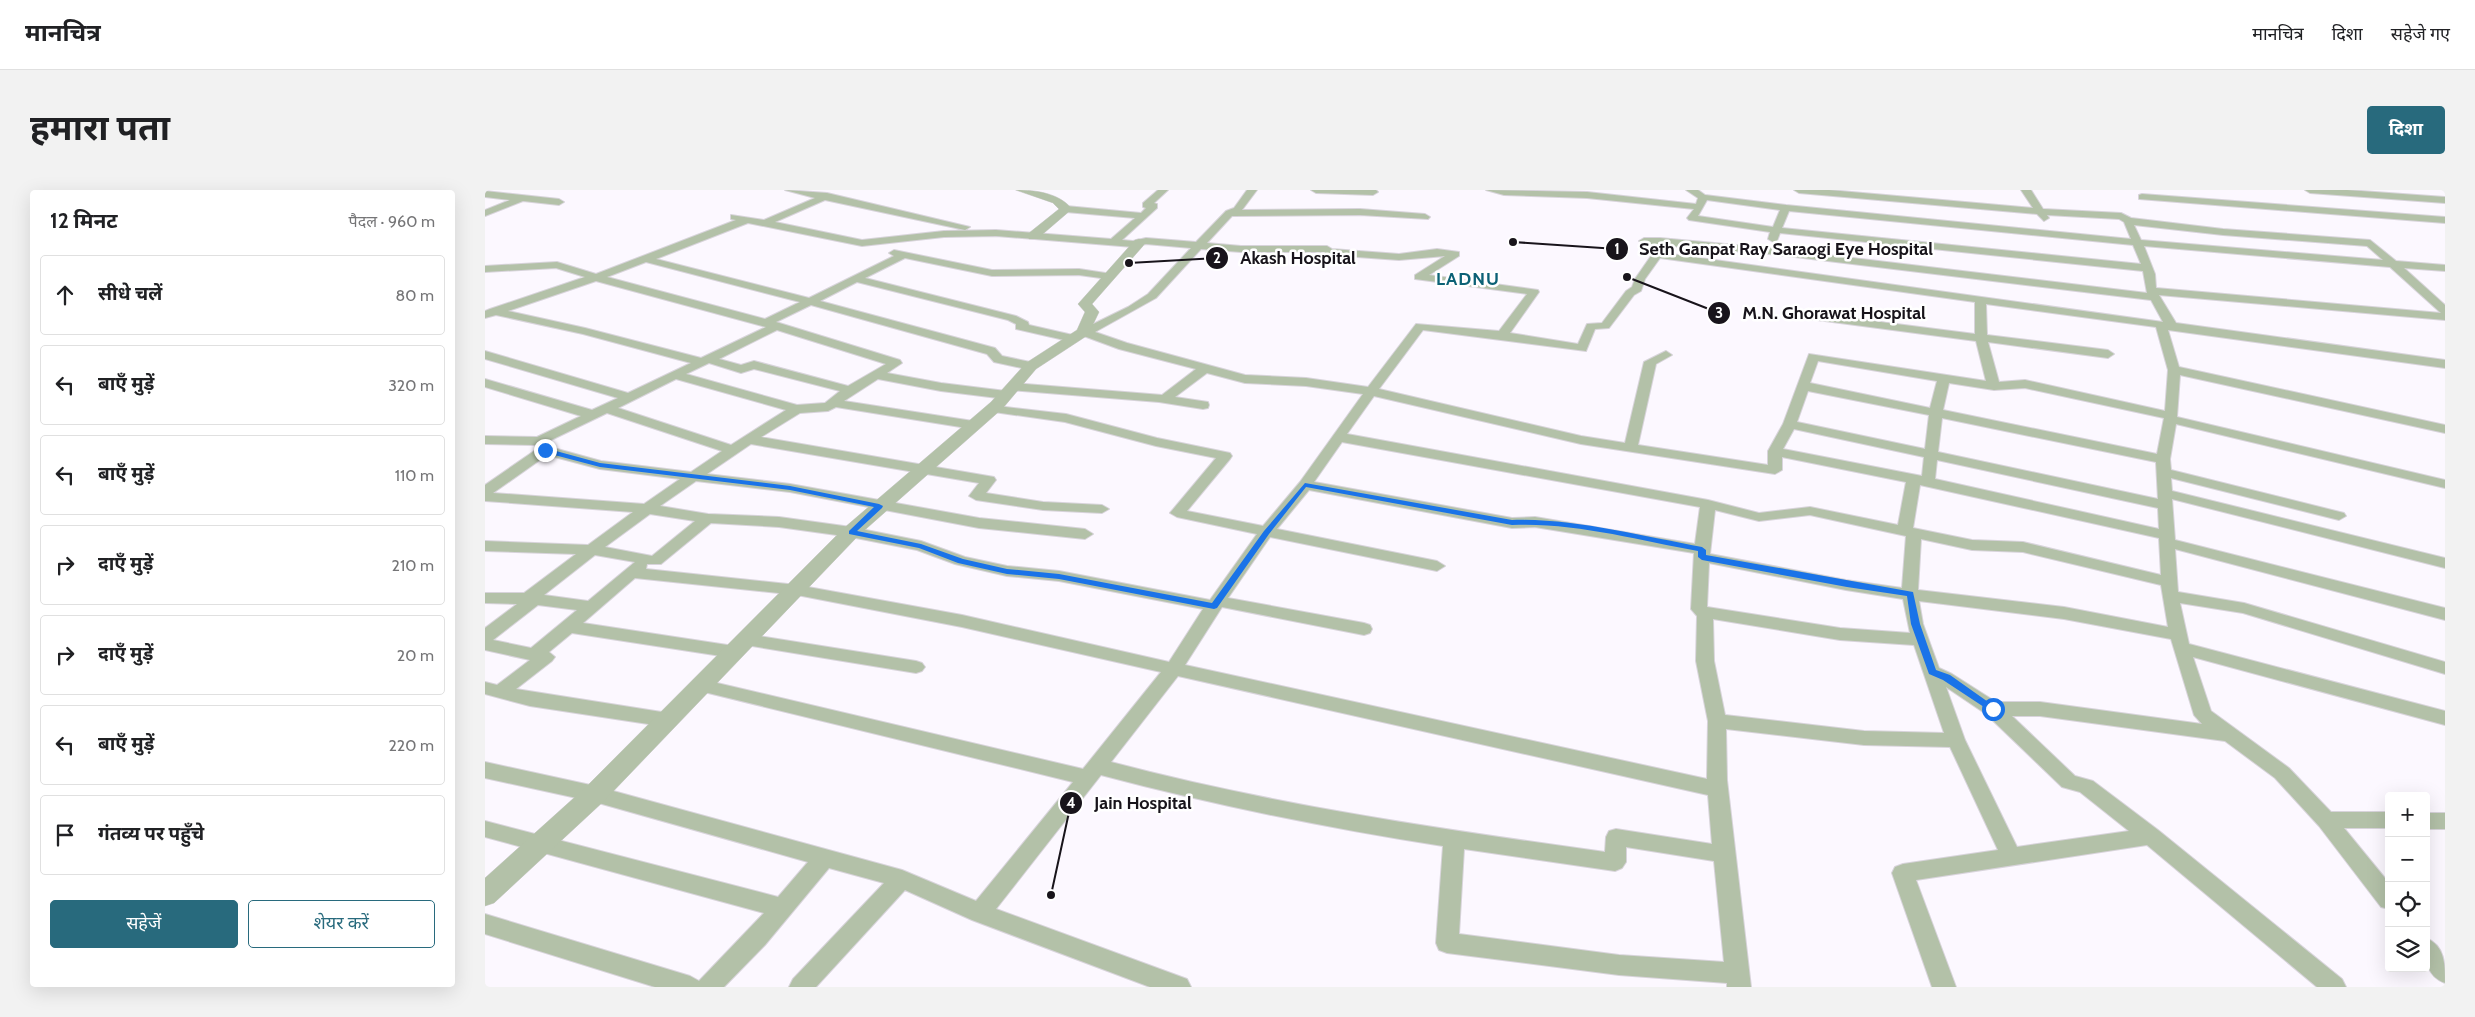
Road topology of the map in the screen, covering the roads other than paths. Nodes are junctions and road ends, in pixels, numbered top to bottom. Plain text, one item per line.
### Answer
1 (544, 190) edge
2 (790, 190) edge
3 (841, 190) edge
4 (1022, 190) edge
5 (1163, 190) edge
6 (1252, 190) edge
7 (1315, 190) edge
8 (1491, 190) edge
9 (1572, 190) edge
10 (1691, 190) edge
11 (1799, 190) edge
12 (2026, 190) edge
13 (2310, 190) edge
14 (1374, 191) edge
15 (487, 192) edge
16 (2139, 193) edge
17 (1891, 194) edge
18 (825, 197) junction
19 (524, 198) junction
20 (2445, 200) edge
21 (559, 202) dead end
22 (1702, 202) junction
23 (1786, 208) junction
24 (1066, 209) junction
25 (1360, 212) junction
26 (2041, 212) junction
27 (485, 213) edge
28 (1229, 213) junction
29 (1142, 216) junction
30 (734, 217) dead end
31 (1425, 217) dead end
32 (1895, 219) junction
33 (746, 220) junction
34 (2445, 220) edge
35 (2128, 221) junction
36 (766, 223) junction
37 (2162, 225) junction
38 (1776, 230) junction
39 (997, 233) junction
40 (2046, 233) junction
41 (1033, 236) junction
42 (1643, 241) dead end
43 (851, 242) junction
44 (1114, 242) junction
45 (2137, 242) junction
46 (1139, 243) junction
47 (1198, 245) junction
48 (1769, 251) junction
49 (904, 255) junction
50 (645, 259) junction
51 (2394, 264) junction
52 (2146, 268) junction
53 (2445, 268) edge
54 (485, 269) edge
55 (1762, 269) junction
56 (1108, 276) junction
57 (596, 277) junction
58 (856, 279) junction
59 (2153, 294) junction
60 (1980, 299) junction
61 (810, 301) junction
62 (2445, 311) edge
63 (489, 313) edge
64 (1801, 314) dead end
65 (2445, 317) edge
66 (771, 324) junction
67 (2166, 326) junction
68 (1080, 334) junction
69 (1502, 335) junction
70 (1981, 337) junction
71 (2108, 354) dead end
72 (485, 355) edge
73 (1666, 355) dead end
74 (704, 360) junction
75 (2445, 364) edge
76 (1031, 366) junction
77 (1204, 369) junction
78 (2174, 370) junction
79 (674, 375) junction
80 (876, 375) junction
81 (1944, 379) junction
82 (485, 383) edge
83 (1803, 386) junction
84 (1994, 386) junction
85 (850, 390) junction
86 (1371, 391) junction
87 (1005, 396) junction
88 (629, 397) junction
89 (1164, 399) junction
90 (832, 404) junction
91 (1203, 406) dead end
92 (606, 408) junction
93 (797, 409) junction
94 (1936, 411) junction
95 (593, 415) junction
96 (2171, 417) junction
97 (1790, 424) junction
98 (973, 425) junction
99 (2445, 428) edge
100 (1338, 437) junction
101 (485, 440) edge
102 (747, 440) junction
103 (542, 446) junction
104 (1631, 447) junction
105 (731, 449) junction
106 (1775, 451) junction
107 (1931, 454) junction
108 (2163, 466) junction
109 (923, 469) junction
110 (694, 476) junction
111 (1921, 480) junction
112 (2445, 484) edge
113 (1305, 485) junction
114 (485, 492) edge
115 (485, 497) edge
116 (2165, 499) junction
117 (1708, 504) junction
118 (879, 506) junction
119 (647, 508) junction
120 (1102, 509) dead end
121 (2339, 516) dead end
122 (708, 518) junction
123 (851, 532) junction
124 (1266, 532) junction
125 (1910, 532) junction
126 (1085, 534) dead end
127 (2166, 538) junction
128 (485, 546) edge
129 (593, 550) junction
130 (1702, 553) junction
131 (647, 560) junction
132 (2445, 563) edge
133 (1437, 566) dead end
134 (632, 573) junction
135 (2170, 589) junction
136 (797, 590) junction
137 (1910, 594) junction
138 (485, 598) edge
139 (531, 599) junction
140 (1216, 604) junction
141 (591, 607) junction
142 (1701, 611) junction
143 (2445, 614) edge
144 (569, 627) junction
145 (1364, 630) dead end
146 (485, 637) edge
147 (1921, 640) junction
148 (2179, 641) junction
149 (485, 644) edge
150 (740, 646) junction
151 (534, 654) junction
152 (916, 667) dead end
153 (2445, 668) edge
154 (1173, 670) junction
155 (1932, 672) junction
156 (700, 686) junction
157 (493, 690) edge
158 (1993, 709) junction
159 (2445, 718) edge
160 (668, 720) junction
161 (1717, 721) junction
162 (2229, 734) junction
163 (1956, 740) junction
164 (485, 770) edge
165 (1093, 772) junction
166 (1718, 789) junction
167 (595, 794) junction
168 (2326, 820) junction
169 (2385, 820) edge
170 (2430, 821) edge
171 (2445, 821) edge
172 (485, 829) edge
173 (2151, 836) junction
174 (1454, 840) junction
175 (541, 844) junction
176 (1723, 854) junction
177 (2011, 856) junction
178 (824, 858) junction
179 (902, 879) junction
180 (486, 892) edge
181 (2385, 895) edge
182 (783, 908) junction
183 (980, 913) junction
184 (485, 924) edge
185 (2430, 953) edge
186 (2445, 972) edge
187 (1738, 980) edge
188 (690, 987) edge
189 (708, 987) edge
190 (801, 987) edge
191 (1179, 987) edge
192 (1944, 987) edge
193 (2334, 987) edge

1 - 19 street
2 - 18 street
3 - 18 street
4 - 24 street
5 - 29 street
6 - 28 street
7 - 14 street
8 - 9 street
9 - 22 street
10 - 22 street
11 - 17 street
12 - 26 street
13 - 20 street
14 - 25 street
15 - 19 street
16 - 34 street
16 - 37 street
17 - 26 street
17 - 32 street
18 - 36 street
18 - 39 street
19 - 21 street
19 - 27 street
22 - 23 street
22 - 38 street
23 - 32 street
23 - 38 street
24 - 29 street
24 - 41 street
25 - 28 street
25 - 31 street
26 - 35 street
26 - 40 street
28 - 47 street
29 - 44 street
30 - 33 street
32 - 40 street
33 - 36 street
33 - 50 street
35 - 37 street
35 - 45 street
36 - 43 street
37 - 51 street
38 - 48 street
38 - 52 street
39 - 41 street
39 - 43 street
40 - 45 street
41 - 44 street
42 - 48 street
43 - 49 street
44 - 46 street
45 - 51 street
45 - 52 street
46 - 47 street
46 - 56 street
47 - 68 street
47 - 69 street
48 - 55 street
48 - 59 street
49 - 56 street
49 - 58 street
50 - 57 street
50 - 61 street
51 - 53 street
51 - 62 street
52 - 59 street
54 - 57 street
55 - 60 street
55 - 69 street
56 - 68 street
57 - 63 street
57 - 66 street
58 - 61 street
58 - 68 street
59 - 65 street
59 - 67 street
60 - 67 street
60 - 70 street
61 - 66 street
61 - 76 street
63 - 74 street
64 - 70 street
66 - 74 street
66 - 80 street
67 - 75 street
67 - 78 street
68 - 76 street
68 - 77 street
69 - 86 street
70 - 71 street
70 - 84 street
72 - 88 street
73 - 104 street
74 - 79 street
74 - 85 street
76 - 87 street
77 - 86 street
77 - 89 street
78 - 96 street
78 - 99 street
79 - 88 street
79 - 93 street
80 - 85 street
80 - 87 street
81 - 83 street
81 - 84 street
81 - 94 street
82 - 95 street
83 - 94 street
83 - 97 street
84 - 96 street
85 - 90 street
86 - 100 street
86 - 104 street
87 - 89 street
87 - 98 street
87 - 124 street
88 - 92 street
89 - 91 street
90 - 93 street
90 - 98 street
92 - 95 street
92 - 105 street
93 - 102 street
94 - 107 street
94 - 108 street
95 - 103 street
96 - 108 street
96 - 112 street
97 - 106 street
97 - 107 street
98 - 109 street
100 - 113 street
100 - 117 street
101 - 103 street
102 - 105 street
102 - 109 street
103 - 110 street
103 - 114 street
104 - 106 street
105 - 110 street
106 - 111 street
107 - 111 street
107 - 116 street
108 - 116 street
108 - 121 street
109 - 118 street
109 - 120 street
110 - 118 street
110 - 119 street
111 - 125 street
111 - 127 street
113 - 124 street
113 - 130 street
115 - 119 street
116 - 127 street
116 - 132 street
117 - 125 street
117 - 130 street
118 - 123 street
118 - 126 street
119 - 122 street
119 - 129 street
122 - 123 street
122 - 131 street
123 - 136 street
123 - 140 street
124 - 133 street
124 - 140 street
125 - 135 street
125 - 137 street
127 - 135 street
127 - 143 street
128 - 129 street
129 - 131 street
129 - 139 street
130 - 137 street
130 - 142 street
131 - 134 street
134 - 136 street
134 - 141 street
135 - 148 street
135 - 153 street
136 - 150 street
136 - 154 street
137 - 147 street
137 - 148 street
138 - 139 street
139 - 141 street
139 - 146 street
140 - 145 street
140 - 154 street
141 - 144 street
142 - 147 street
142 - 161 street
144 - 150 street
144 - 151 street
147 - 155 street
148 - 159 street
148 - 162 street
149 - 151 street
150 - 152 street
150 - 156 street
151 - 157 street
154 - 165 street
154 - 166 street
155 - 158 street
155 - 163 street
156 - 160 street
156 - 165 street
157 - 160 street
158 - 162 street
158 - 173 street
160 - 167 street
161 - 163 street
161 - 166 street
162 - 168 street
163 - 177 street
164 - 167 street
165 - 174 street
165 - 183 street
166 - 176 street
167 - 175 street
167 - 178 street
168 - 169 street
168 - 181 street
170 - 171 street
172 - 175 street
173 - 177 street
173 - 193 street
174 - 176 street
174 - 187 street
175 - 180 street
175 - 182 street
176 - 187 street
177 - 192 street
178 - 179 street
178 - 182 street
179 - 183 street
179 - 190 street
182 - 189 street
183 - 191 street
184 - 188 street
185 - 186 street

